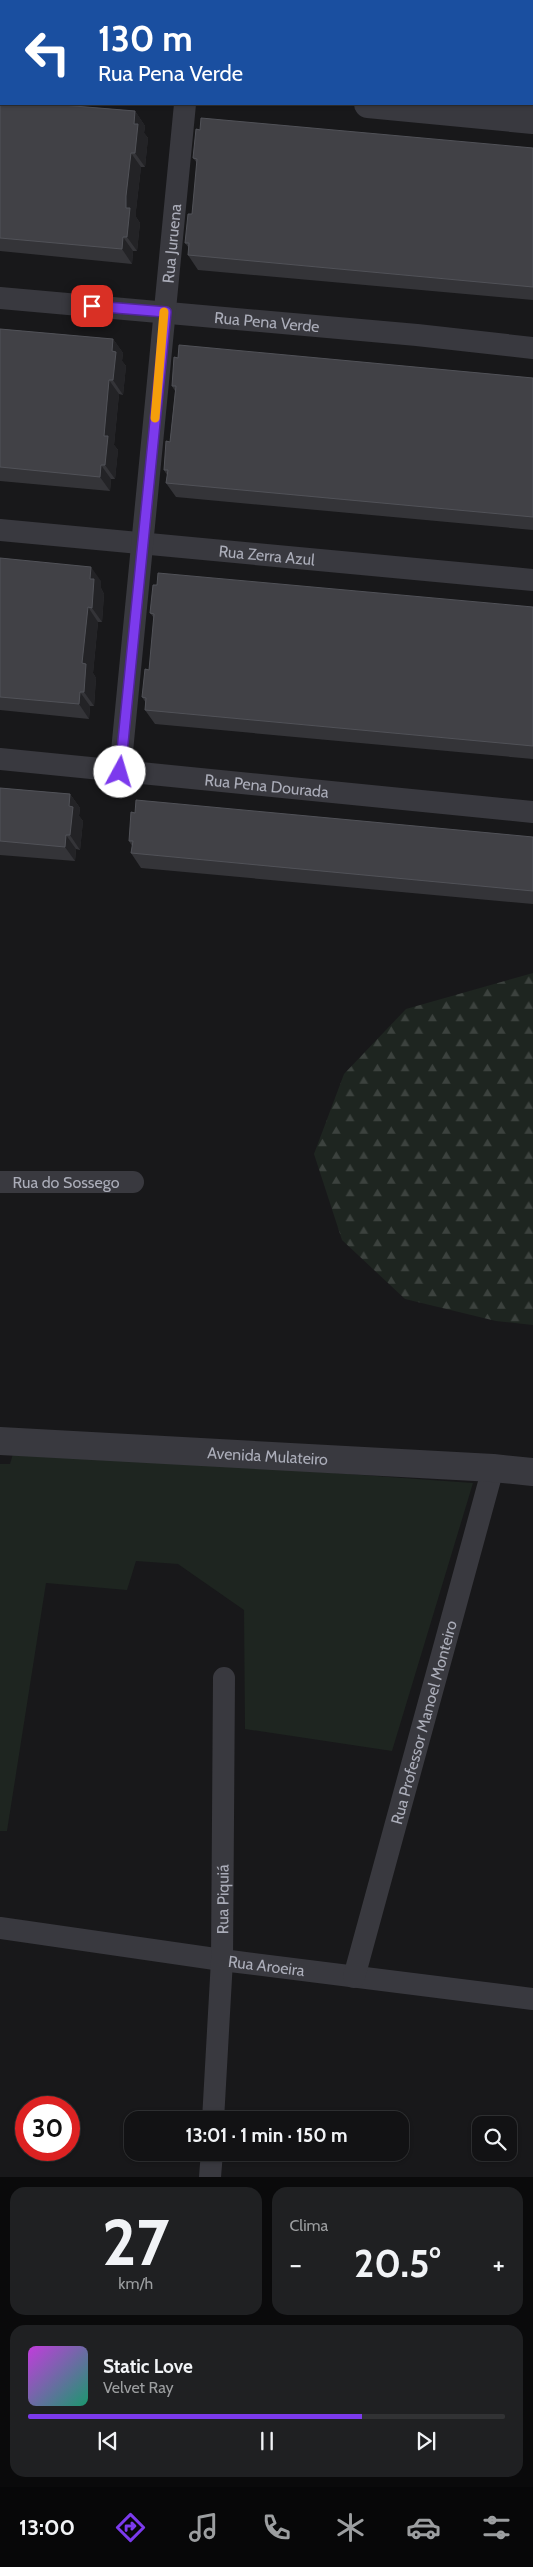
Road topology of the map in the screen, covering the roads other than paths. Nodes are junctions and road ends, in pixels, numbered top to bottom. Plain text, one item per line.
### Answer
1 (185, 105) edge
2 (378, 105) edge
3 (533, 120) edge
4 (0, 298) edge
5 (166, 312) junction
6 (533, 348) edge
7 (0, 530) edge
8 (143, 543) junction
9 (533, 580) edge
10 (0, 760) edge
11 (120, 772) junction
12 (533, 812) edge
13 (0, 1182) edge
14 (133, 1182) dead end
15 (0, 1441) edge
16 (493, 1468) junction
17 (533, 1472) edge
18 (224, 1678) dead end
19 (0, 1928) edge
20 (222, 1960) junction
21 (354, 1977) junction
22 (533, 1999) edge
23 (214, 2111) edge
24 (211, 2161) edge
25 (210, 2177) edge

1 - 5 street, Rua Juruena
2 - 3 street
4 - 5 street, Rua Pena Verde
5 - 6 street, Rua Pena Verde
5 - 8 street, Rua Juruena
7 - 8 street, Rua Zerra Azul
8 - 9 street, Rua Zerra Azul
8 - 11 street, Rua Juruena
10 - 11 street, Rua Pena Dourada
11 - 12 street, Rua Pena Dourada
13 - 14 street, Rua do Sossego
15 - 16 street, Avenida Mulateiro
16 - 17 street, Avenida Mulateiro
16 - 21 street, Rua Professor Manoel Monteiro
18 - 20 street, Rua Piquiá
19 - 20 street, Rua Aroeira
20 - 21 street, Rua Aroeira
20 - 23 street, Rua Piquiá
21 - 22 street, Rua Aroeira
24 - 25 street

